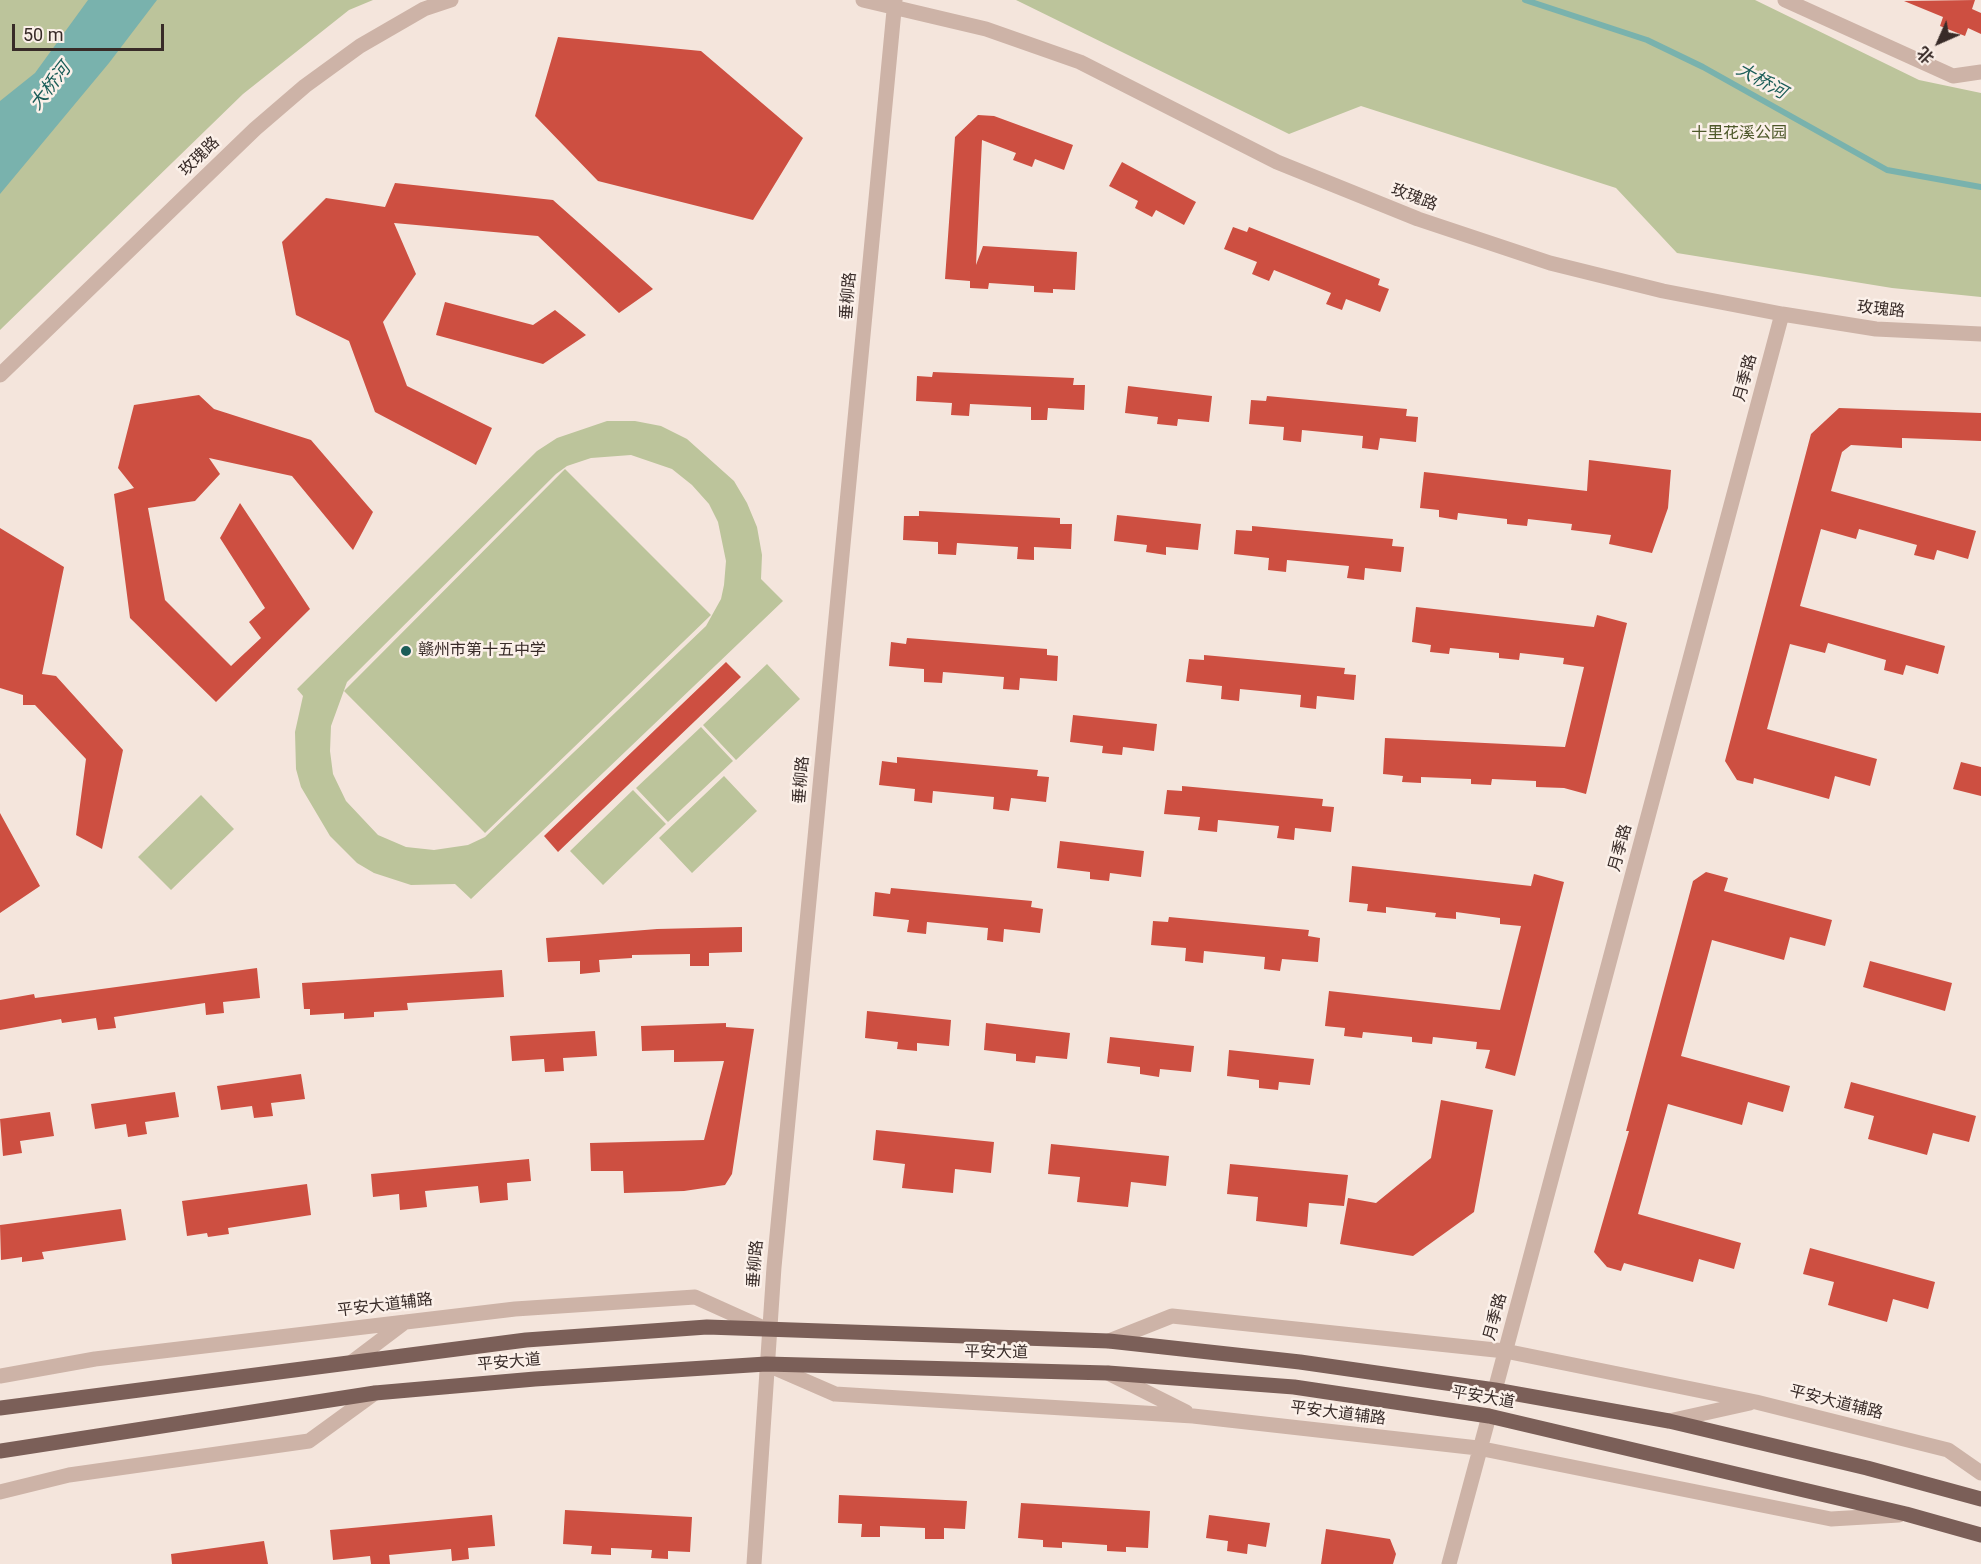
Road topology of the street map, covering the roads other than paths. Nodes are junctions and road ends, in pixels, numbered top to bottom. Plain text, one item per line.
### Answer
1 (451, 0) edge
2 (863, 0) edge
3 (1785, 0) edge
4 (895, 3) edge
5 (1981, 72) edge
6 (1782, 314) junction
7 (1981, 334) edge
8 (0, 375) edge
9 (405, 1322) junction
10 (769, 1330) junction
11 (1109, 1341) junction
12 (1505, 1351) junction
13 (352, 1362) junction
14 (766, 1364) junction
15 (1108, 1373) junction
16 (0, 1376) edge
17 (1495, 1390) junction
18 (375, 1393) junction
19 (1756, 1402) junction
20 (2, 1407) edge
21 (1192, 1416) junction
22 (1489, 1416) junction
23 (1669, 1421) junction
24 (1478, 1448) junction
25 (4, 1452) edge
26 (1981, 1473) edge
27 (0, 1492) edge
28 (1981, 1499) edge
29 (1906, 1514) junction
30 (1981, 1535) edge
31 (754, 1564) edge
32 (1449, 1564) edge

1 - 8 street, 玫瑰路
2 - 4 street, 玫瑰路
3 - 5 street
4 - 6 street, 玫瑰路
4 - 10 street, 垂柳路
6 - 7 street, 玫瑰路
6 - 12 street, 月季路
9 - 10 street, 平安大道辅路
9 - 13 street
9 - 16 street, 平安大道辅路
10 - 11 main road, 平安大道
10 - 13 main road, 平安大道
10 - 14 street, 垂柳路
11 - 12 street, 平安大道辅路
11 - 17 main road, 平安大道
12 - 17 street, 月季路
12 - 19 street, 平安大道辅路
13 - 20 main road, 平安大道
14 - 15 main road, 平安大道
14 - 18 main road, 平安大道
14 - 21 street, 平安大道辅路
14 - 31 street, 垂柳路
15 - 21 street
15 - 22 main road, 平安大道
17 - 23 main road, 平安大道
18 - 25 main road, 平安大道
18 - 27 street
19 - 23 street
19 - 26 street, 平安大道辅路
21 - 24 street, 平安大道辅路
22 - 24 street
22 - 29 main road, 平安大道
23 - 28 main road, 平安大道
24 - 29 street, 平安大道辅路
24 - 32 street
29 - 30 main road, 平安大道

